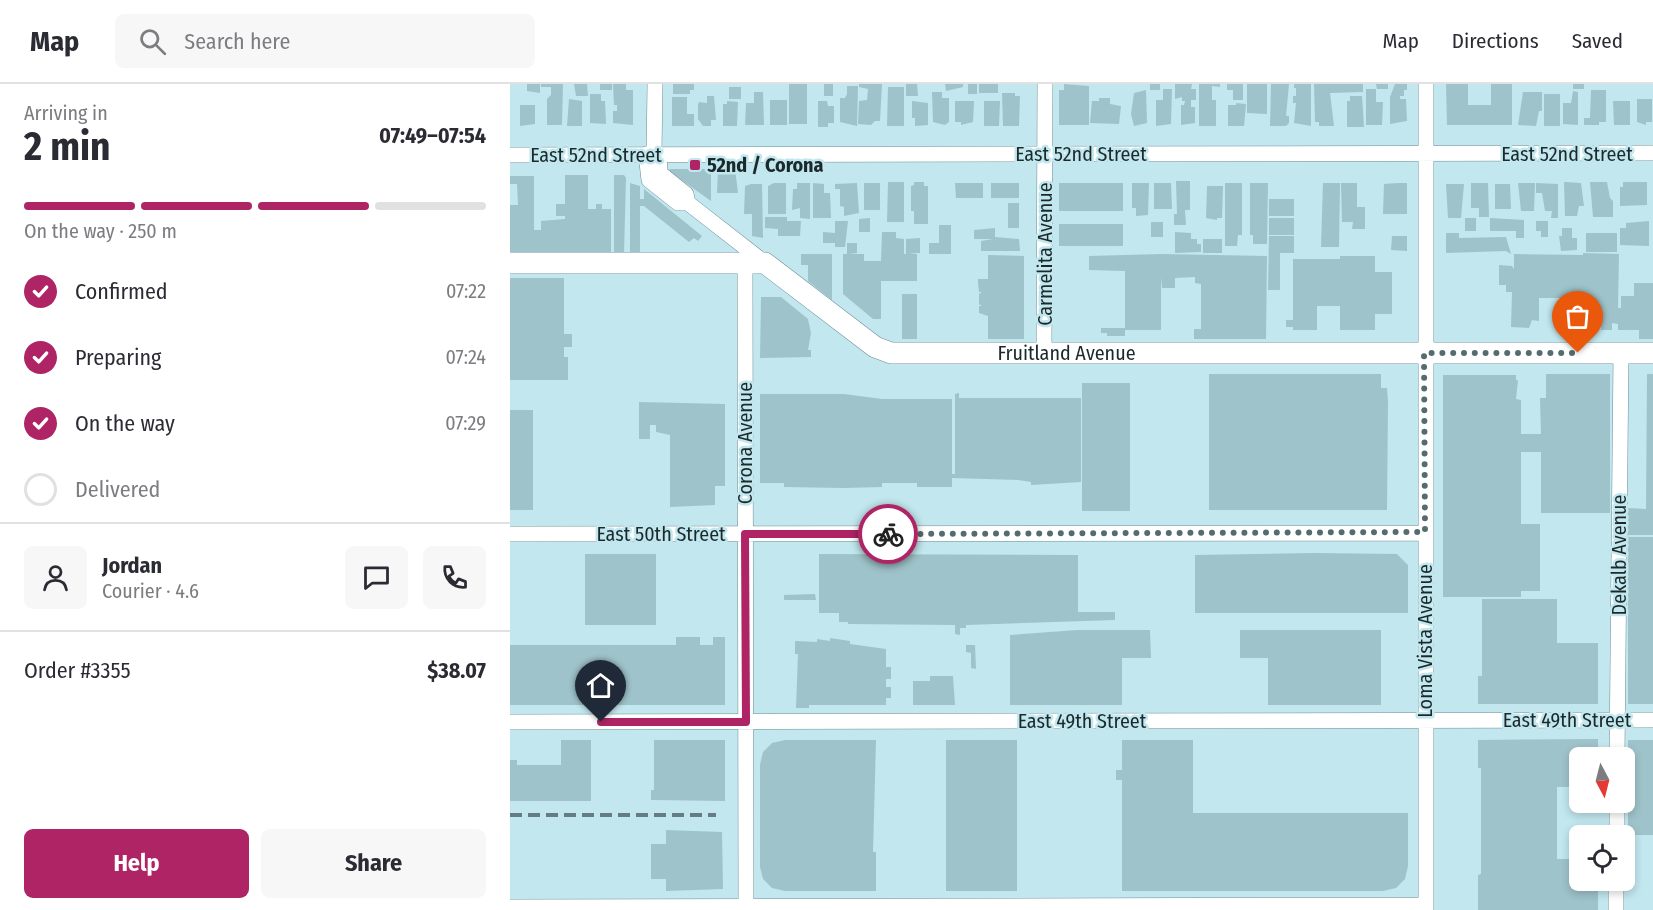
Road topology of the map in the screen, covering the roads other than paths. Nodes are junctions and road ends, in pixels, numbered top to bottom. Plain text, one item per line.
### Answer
1 (655, 84) edge
2 (1045, 84) edge
3 (1426, 84) edge
4 (1653, 153) edge
5 (653, 154) junction
6 (1045, 154) junction
7 (1426, 154) junction
8 (510, 155) edge
9 (510, 263) edge
10 (755, 263) junction
11 (1044, 353) junction
12 (1424, 353) junction
13 (1621, 353) junction
14 (1653, 353) edge
15 (1425, 532) junction
16 (510, 534) edge
17 (745, 534) junction
18 (1618, 720) junction
19 (1653, 720) edge
20 (1425, 721) junction
21 (510, 722) edge
22 (746, 722) junction
23 (1617, 747) edge
24 (1616, 891) edge
25 (510, 907) edge
26 (746, 908) edge
27 (1426, 908) edge
28 (1616, 910) edge

1 - 5 street
2 - 6 street, Carmelita Avenue
3 - 7 street, Loma Vista Avenue
4 - 7 street, East 52nd Street
5 - 6 street, East 52nd Street
5 - 8 street, East 52nd Street
5 - 10 street
6 - 7 street, East 52nd Street
6 - 11 street, Carmelita Avenue
7 - 12 street, Loma Vista Avenue
9 - 10 street
10 - 11 street, Fruitland Avenue
10 - 17 street, Corona Avenue
11 - 12 street, Fruitland Avenue
12 - 13 street, Fruitland Avenue
12 - 15 street, Loma Vista Avenue
13 - 14 street, Fruitland Avenue
13 - 18 street, Dekalb Avenue
15 - 17 street, East 50th Street
15 - 20 street, Loma Vista Avenue
16 - 17 street, East 50th Street
17 - 22 street, Corona Avenue
18 - 19 street, East 49th Street
18 - 20 street, East 49th Street
18 - 23 street, Dekalb Avenue
20 - 22 street, East 49th Street
20 - 27 street, Loma Vista Avenue
21 - 22 street, East 49th Street
22 - 26 street, Corona Avenue
24 - 28 street
25 - 26 street
26 - 27 street

